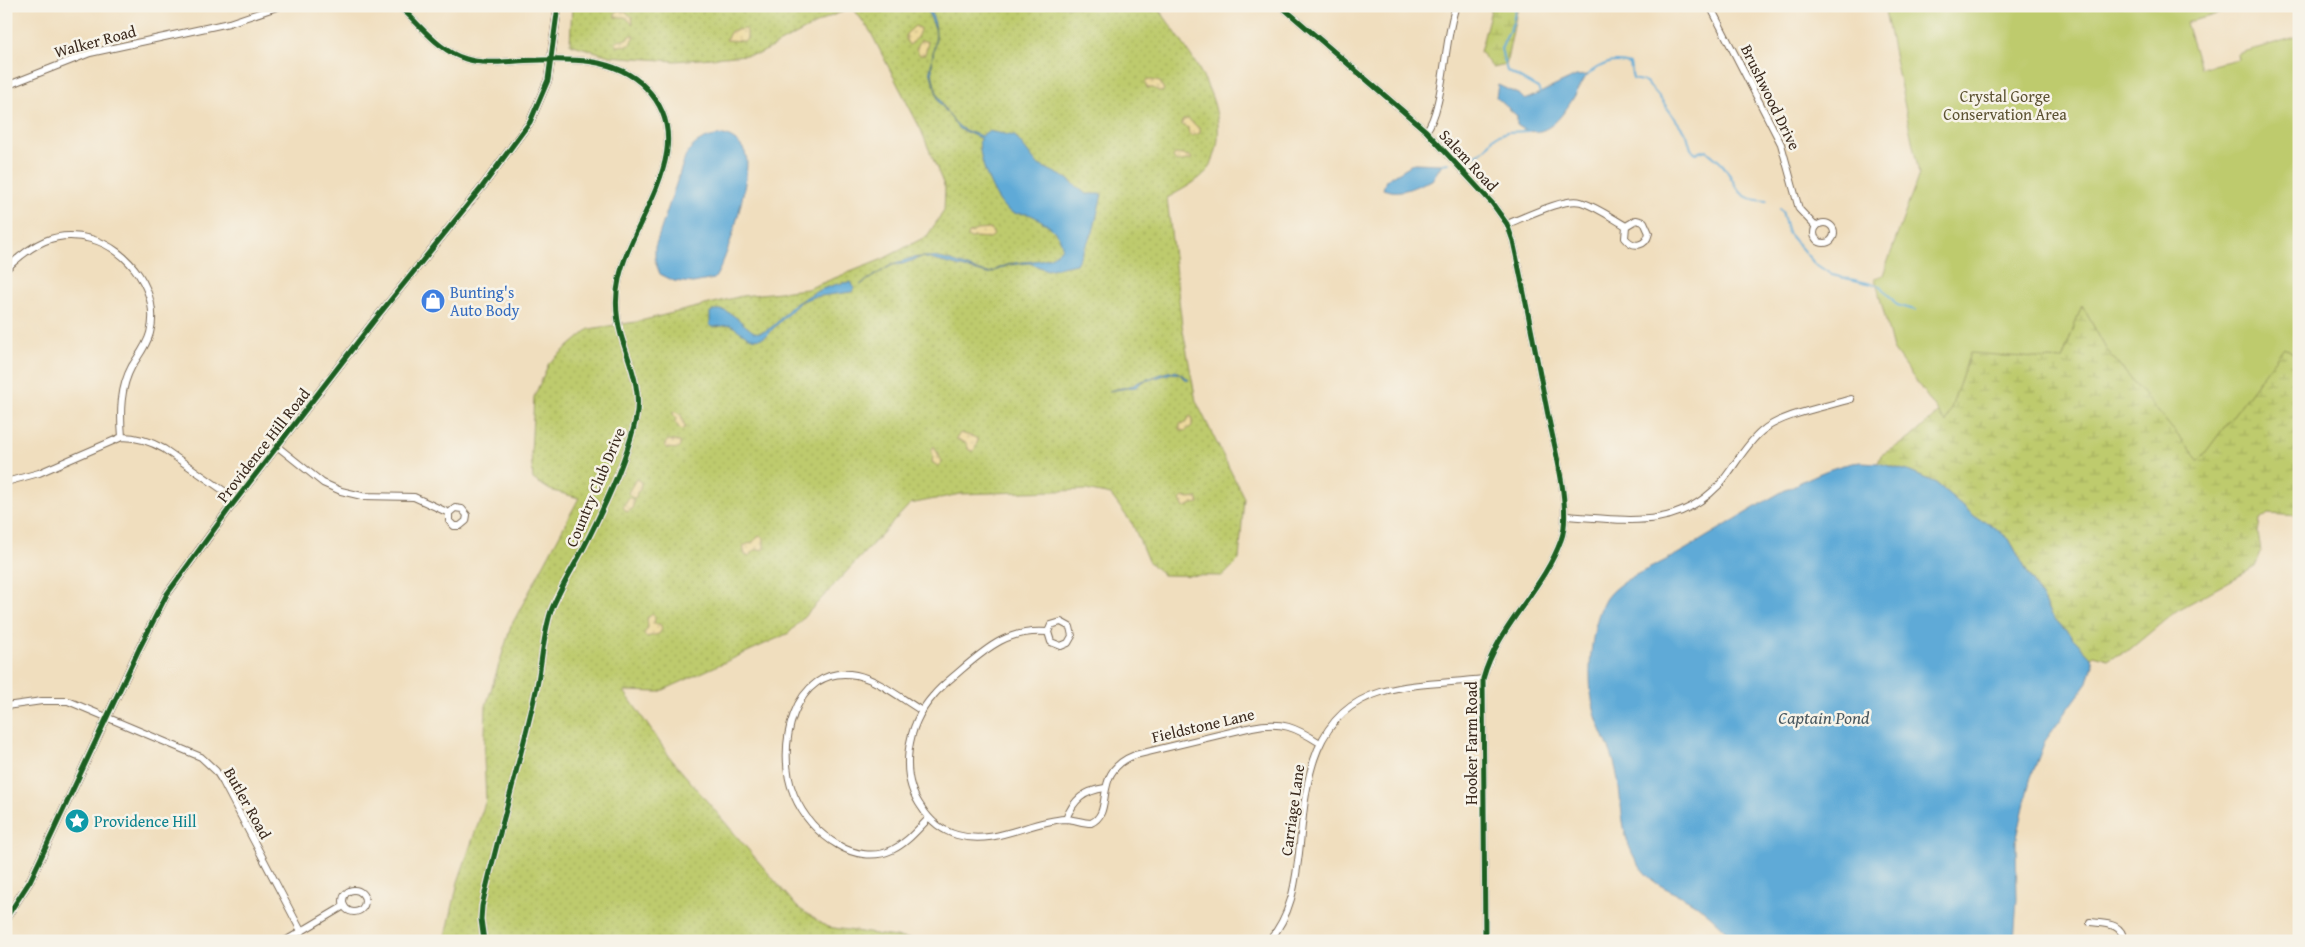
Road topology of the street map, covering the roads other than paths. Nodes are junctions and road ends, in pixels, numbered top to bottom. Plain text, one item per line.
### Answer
1 (280, 6) edge
2 (399, 6) edge
3 (558, 6) edge
4 (1281, 6) edge
5 (1456, 6) edge
6 (1710, 6) edge
7 (551, 60) junction
8 (6, 86) edge
9 (1426, 131) junction
10 (1507, 224) junction
11 (1626, 226) junction
12 (1816, 227) dead end
13 (6, 269) edge
14 (1851, 399) dead end
15 (122, 437) junction
16 (278, 447) junction
17 (1560, 478) joint
18 (6, 482) edge
19 (237, 500) junction
20 (449, 513) dead end
21 (1565, 516) junction
22 (1048, 632) dead end
23 (1483, 679) junction
24 (6, 706) edge
25 (922, 711) junction
26 (107, 716) junction
27 (1320, 743) junction
28 (1105, 788) junction
29 (929, 818) junction
30 (1066, 819) junction
31 (344, 906) dead end
32 (6, 918) edge
33 (2090, 922) dead end
34 (301, 931) junction
35 (263, 941) edge
36 (273, 941) edge
37 (285, 941) edge
38 (484, 941) edge
39 (1269, 941) edge
40 (1485, 941) edge
41 (2124, 941) edge

1 - 8 street, Walker Road
2 - 7 street
3 - 7 street, Providence Hill Road
4 - 9 street, Salem Road
5 - 9 street
6 - 12 street, Brushwood Drive
7 - 16 street, Providence Hill Road
7 - 38 street, Country Club Drive
9 - 10 street, Salem Road
10 - 11 street
10 - 17 street, Salem Road
11 - 11 street
13 - 15 street
14 - 21 street
15 - 18 street
15 - 19 street
16 - 19 street, Providence Hill Road
16 - 20 street
17 - 21 street, Hooker Farm Road
19 - 26 street, Providence Hill Road
21 - 23 street, Hooker Farm Road
22 - 25 street, Fieldstone Lane
23 - 27 street, Carriage Lane
23 - 40 street, Hooker Farm Road
24 - 26 street, Butler Road
25 - 29 street, Fieldstone Lane
25 - 29 street
26 - 32 street, Providence Hill Road
26 - 34 street, Butler Road
27 - 28 street, Fieldstone Lane
27 - 39 street, Carriage Lane
28 - 30 street
28 - 30 street, Fieldstone Lane
29 - 30 street, Fieldstone Lane
31 - 34 street
33 - 41 street
34 - 37 street
35 - 36 street

